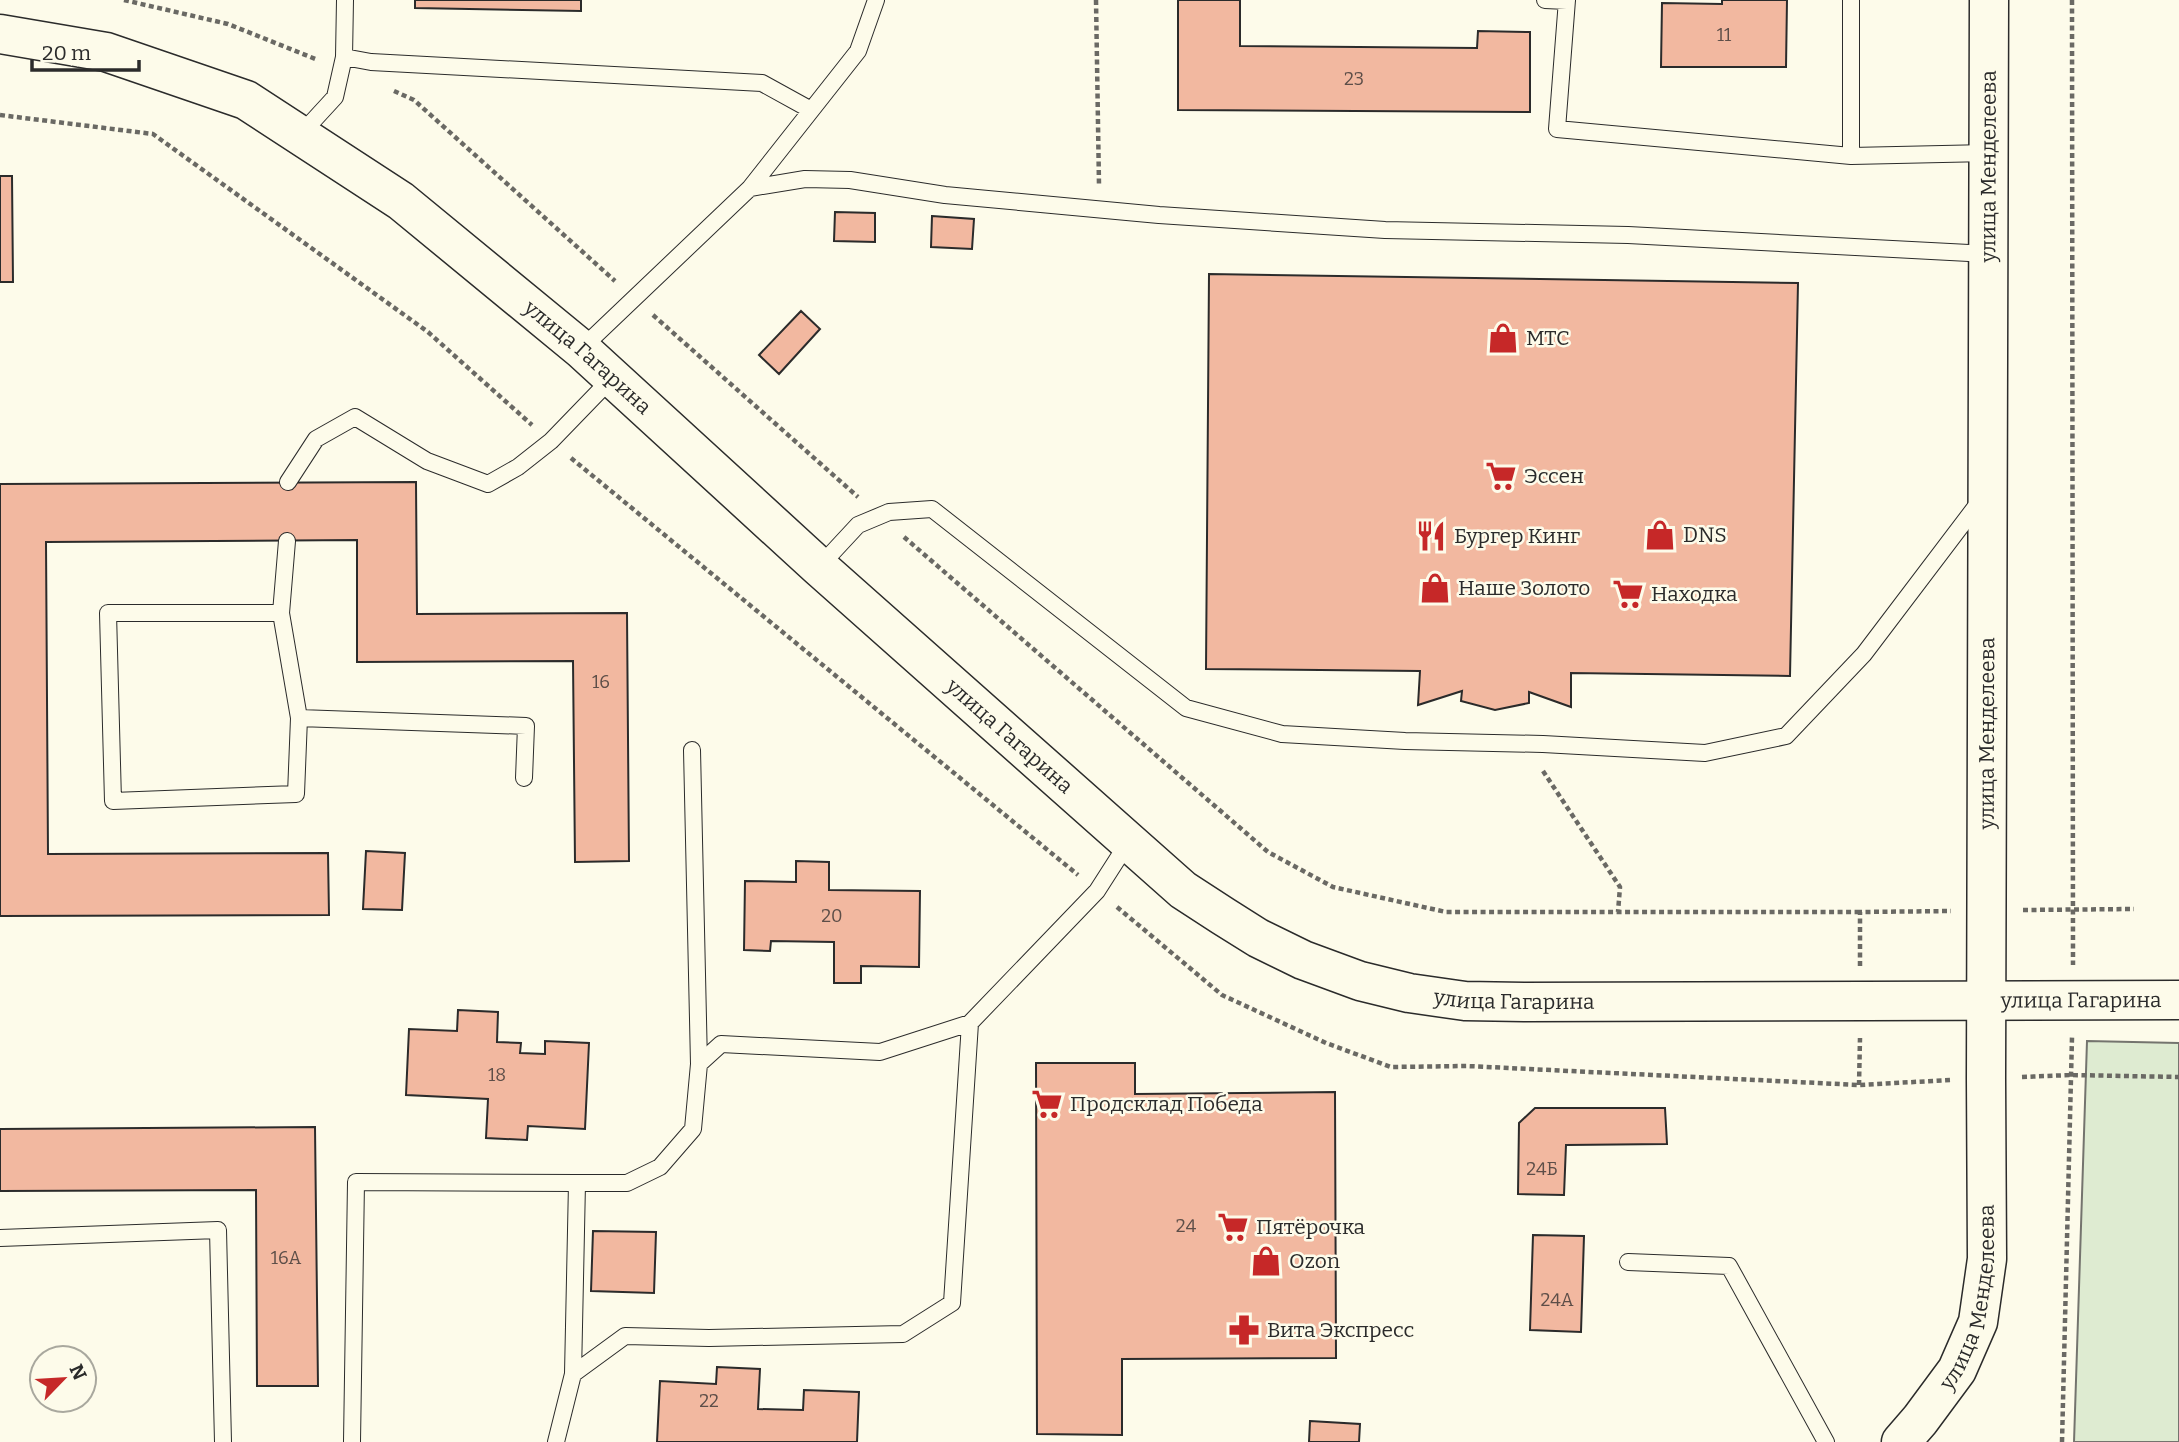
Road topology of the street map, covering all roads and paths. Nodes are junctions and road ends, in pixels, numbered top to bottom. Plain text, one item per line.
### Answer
1 (345, 0) edge
2 (876, 0) edge
3 (1096, 0) edge
4 (1545, 0) edge
5 (1850, 0) edge
6 (1989, 0) edge
7 (2072, 0) edge
8 (1567, 1) edge
9 (0, 34) edge
10 (344, 57) junction
11 (811, 110) junction
12 (301, 134) junction
13 (1989, 153) junction
14 (1851, 156) junction
15 (750, 188) junction
16 (1099, 209) junction
17 (1989, 254) junction
18 (581, 349) junction
19 (612, 378) junction
20 (288, 482) dead end
21 (1988, 491) junction
22 (287, 541) dead end
23 (819, 567) junction
24 (281, 613) junction
25 (299, 719) junction
26 (1525, 744) junction
27 (692, 750) dead end
28 (524, 778) dead end
29 (1129, 841) junction
30 (2134, 909) dead end
31 (2073, 910) junction
32 (1987, 911) junction
33 (1618, 912) dead end
34 (2072, 1000) junction
35 (2179, 1000) edge
36 (1860, 1001) junction
37 (1986, 1001) junction
38 (970, 1023) junction
39 (699, 1064) junction
40 (1859, 1085) dead end
41 (577, 1183) junction
42 (0, 1238) edge
43 (1628, 1262) dead end
44 (573, 1374) junction
45 (223, 1442) edge
46 (352, 1442) edge
47 (556, 1442) edge
48 (1826, 1442) edge
49 (1901, 1442) edge
50 (2062, 1442) edge

1 - 10 lane
2 - 11 lane
3 - 16 path
4 - 8 lane
5 - 14 lane
6 - 13 main road, улица Менделеева
7 - 31 path
8 - 14 lane
9 - 12 main road, улица Гагарина
10 - 11 lane
10 - 12 lane
11 - 15 lane
12 - 18 main road, улица Гагарина
13 - 14 lane
13 - 17 main road, улица Менделеева
15 - 16 lane
15 - 18 lane
16 - 17 lane
17 - 21 main road, улица Менделеева
18 - 19 main road, улица Гагарина
19 - 20 lane
19 - 23 main road, улица Гагарина
21 - 26 lane
21 - 32 main road, улица Менделеева
22 - 24 lane
23 - 26 lane
23 - 29 main road, улица Гагарина
24 - 25 lane
24 - 25 lane
25 - 28 lane
26 - 33 path
27 - 39 lane
29 - 36 main road, улица Гагарина
29 - 38 lane
30 - 31 path
31 - 32 path
31 - 34 path
32 - 36 path
32 - 37 main road, улица Менделеева
34 - 35 main road, улица Гагарина
34 - 37 main road, улица Гагарина
34 - 50 path
36 - 37 main road, улица Гагарина
36 - 40 path
37 - 49 main road, улица Менделеева
38 - 39 lane
38 - 44 lane
39 - 41 lane
41 - 44 lane
41 - 46 lane
42 - 45 lane
43 - 48 lane
44 - 47 lane

